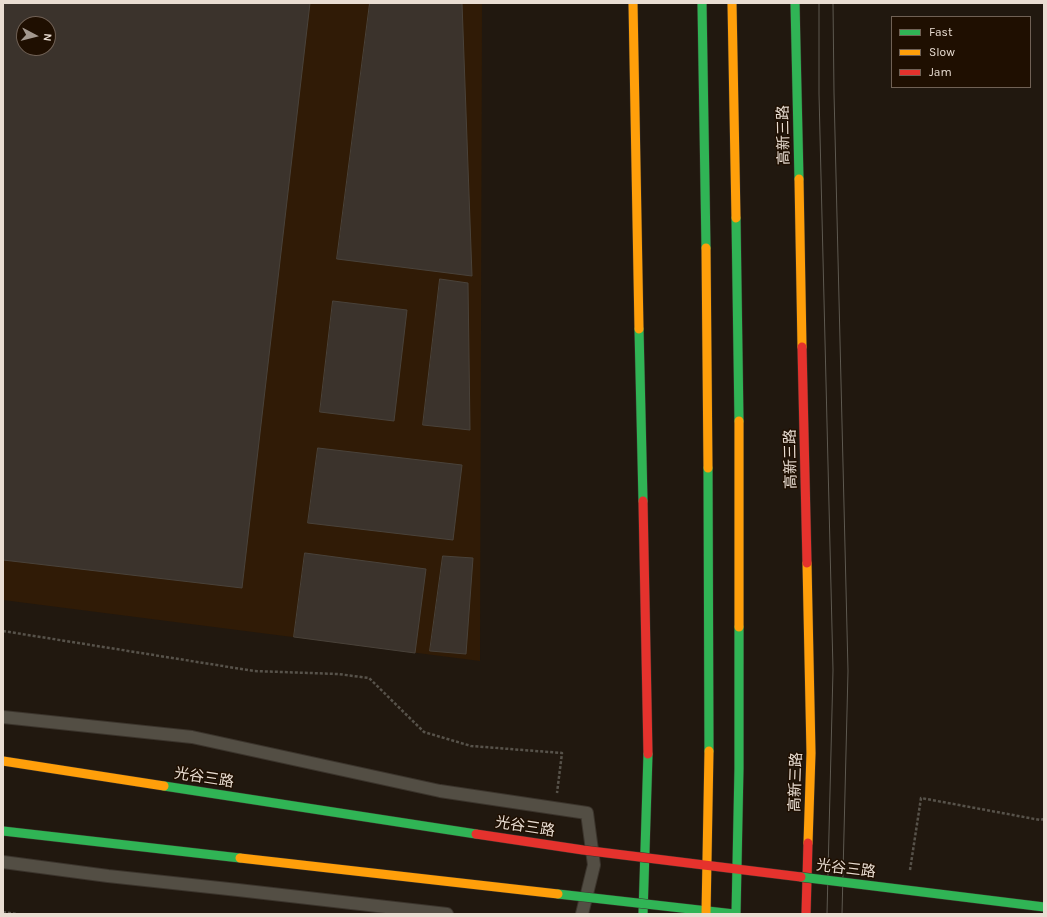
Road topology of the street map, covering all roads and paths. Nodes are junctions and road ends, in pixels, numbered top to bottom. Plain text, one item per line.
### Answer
1 (633, 3) edge
2 (702, 3) edge
3 (732, 3) edge
4 (794, 3) edge
5 (3, 632) edge
6 (3, 717) edge
7 (3, 761) edge
8 (555, 808) junction
9 (1044, 819) edge
10 (3, 831) edge
11 (3, 862) edge
12 (910, 870) dead end
13 (1044, 907) edge
14 (3, 912) edge
15 (16, 914) edge
16 (447, 914) edge
17 (582, 914) edge
18 (643, 914) edge
19 (706, 914) edge
20 (735, 914) edge
21 (806, 914) edge

1 - 18 main road
2 - 19 main road, bridge
3 - 20 main road, bridge
4 - 21 main road, 高新三路
5 - 8 path
6 - 8 lane
7 - 13 main road, 光谷三路, bridge
8 - 17 lane
9 - 12 path
10 - 20 main road, bridge
11 - 16 lane
14 - 15 path

